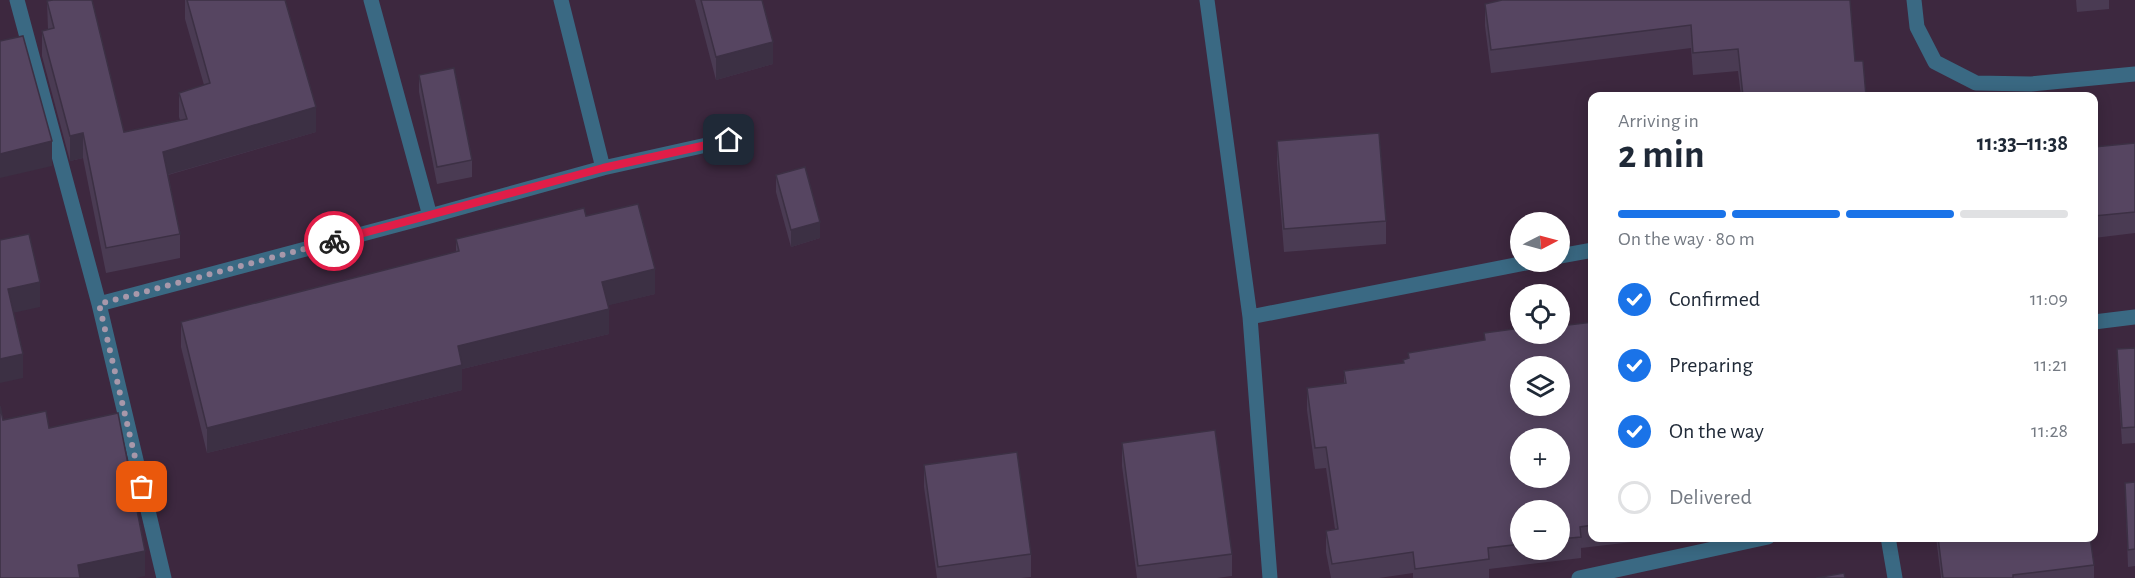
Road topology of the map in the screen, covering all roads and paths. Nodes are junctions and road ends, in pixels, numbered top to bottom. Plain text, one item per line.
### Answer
1 (17, 0) edge
2 (371, 0) edge
3 (561, 0) edge
4 (1207, 0) edge
5 (1914, 0) edge
6 (2135, 74) edge
7 (729, 140) dead end
8 (603, 168) junction
9 (430, 216) junction
10 (1588, 251) edge
11 (1570, 254) edge
12 (1510, 266) edge
13 (99, 304) junction
14 (1250, 317) junction
15 (2135, 317) edge
16 (2098, 322) edge
17 (1745, 542) edge
18 (1889, 542) edge
19 (164, 578) edge
20 (1270, 578) edge
21 (1579, 578) edge
22 (1895, 578) edge

1 - 13 street
2 - 9 street
3 - 8 street
4 - 14 street
5 - 6 street
7 - 8 street
8 - 9 street
9 - 13 street
10 - 11 street
12 - 14 street
13 - 19 street
14 - 20 street
15 - 16 street
17 - 21 street
18 - 22 street

